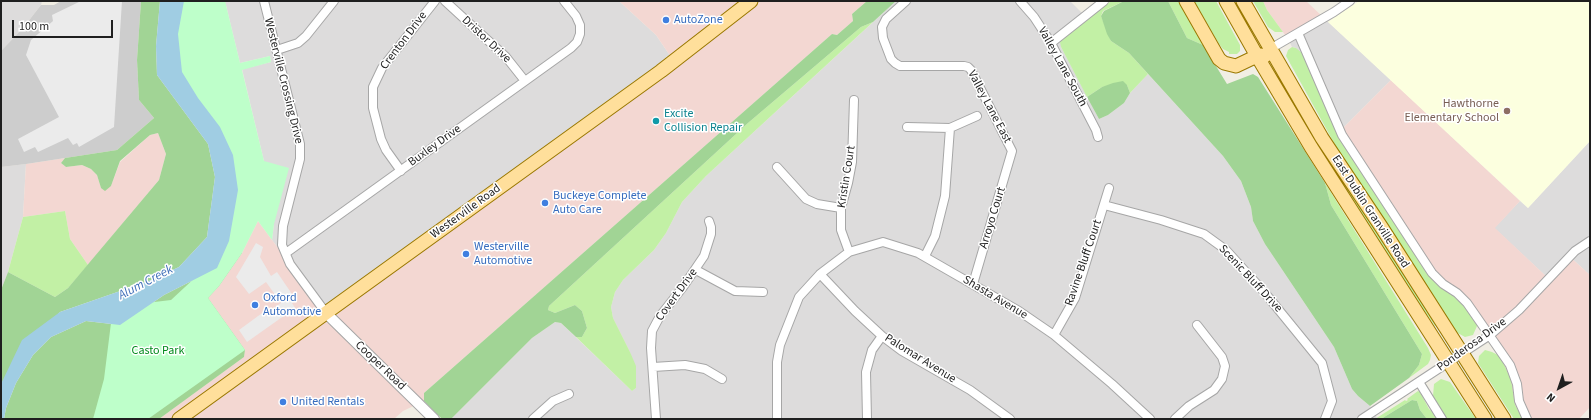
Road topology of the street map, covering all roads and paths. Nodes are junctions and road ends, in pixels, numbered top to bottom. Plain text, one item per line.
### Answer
1 (264, 1) edge
2 (334, 1) edge
3 (435, 1) edge
4 (444, 1) edge
5 (564, 1) edge
6 (751, 1) edge
7 (906, 1) edge
8 (1020, 1) edge
9 (1104, 1) edge
10 (1186, 1) edge
11 (1226, 1) edge
12 (1233, 1) edge
13 (1243, 1) edge
14 (1350, 1) edge
15 (1298, 33) junction
16 (1051, 42) junction
17 (1270, 49) junction
18 (277, 50) junction
19 (1257, 56) junction
20 (525, 81) junction
21 (854, 100) dead end
22 (977, 116) dead end
23 (907, 127) dead end
24 (950, 128) junction
25 (1316, 129) junction
26 (1098, 137) dead end
27 (1012, 151) joint
28 (777, 167) dead end
29 (401, 170) junction
30 (1109, 188) dead end
31 (1104, 205) junction
32 (841, 208) junction
33 (709, 221) dead end
34 (1368, 237) junction
35 (1590, 241) edge
36 (849, 252) junction
37 (286, 253) junction
38 (925, 256) junction
39 (696, 270) junction
40 (820, 274) junction
41 (973, 284) junction
42 (763, 292) dead end
43 (326, 313) junction
44 (1197, 325) dead end
45 (1054, 335) junction
46 (1490, 335) junction
47 (882, 336) junction
48 (1462, 354) junction
49 (1449, 363) junction
50 (653, 368) junction
51 (722, 379) dead end
52 (1419, 382) junction
53 (569, 394) dead end
54 (179, 419) edge
55 (434, 419) edge
56 (533, 419) edge
57 (656, 419) edge
58 (777, 419) edge
59 (867, 419) edge
60 (1010, 419) edge
61 (1150, 419) edge
62 (1175, 419) edge
63 (1325, 419) edge
64 (1362, 419) edge
65 (1442, 419) edge
66 (1485, 419) edge
67 (1497, 419) edge
68 (1504, 419) edge
69 (1527, 419) edge

1 - 18 street, Westerville Crossing Drive
2 - 18 street
3 - 29 street, Crenton Drive
4 - 20 street, Dristor Drive
5 - 20 street, Buxley Drive
6 - 43 main road, Westerville Road
7 - 27 street, Valley Lane East
8 - 16 street, Valley Lane South
9 - 16 street
10 - 19 main road
11 - 19 main road, East Dublin Granville Road
12 - 17 main road
13 - 17 main road, East Dublin Granville Road
14 - 15 street
15 - 17 street
15 - 46 street, East Dublin Granville Road
16 - 26 street, Valley Lane South
17 - 25 main road, East Dublin Granville Road
18 - 37 street, Westerville Crossing Drive
19 - 25 main road
19 - 34 main road, East Dublin Granville Road
20 - 29 street, Buxley Drive
21 - 32 street, Kristin Court
22 - 24 street
23 - 24 street
24 - 38 street
25 - 48 main road, East Dublin Granville Road
27 - 41 street, Arroyo Court
28 - 32 street
29 - 37 street, Buxley Drive
30 - 31 street, Ravine Bluff Court
31 - 45 street, Ravine Bluff Court
31 - 63 street, Scenic Bluff Drive
32 - 36 street, Kristin Court
33 - 39 street, Covert Drive
34 - 48 main road
34 - 49 main road, East Dublin Granville Road
35 - 46 street, Ponderosa Drive
36 - 38 street, Shasta Avenue
36 - 40 street, Shasta Avenue
37 - 43 street, Westerville Crossing Drive
38 - 41 street, Shasta Avenue
39 - 42 street
39 - 50 street, Covert Drive
40 - 47 street, Palomar Avenue
40 - 58 street, Shasta Avenue
41 - 45 street, Shasta Avenue
43 - 54 main road, Westerville Road
43 - 55 street, Cooper Road
44 - 62 street
45 - 61 street, Shasta Avenue
46 - 48 street, Ponderosa Drive
46 - 69 street, East Dublin Granville Road
47 - 59 street
47 - 60 street, Palomar Avenue
48 - 49 street, Ponderosa Drive
48 - 68 main road, East Dublin Granville Road
49 - 52 street, Ponderosa Drive
49 - 66 main road, East Dublin Granville Road
49 - 67 main road
50 - 51 street
50 - 57 street, Covert Drive
52 - 64 street, Ponderosa Drive
52 - 65 street
53 - 56 street

